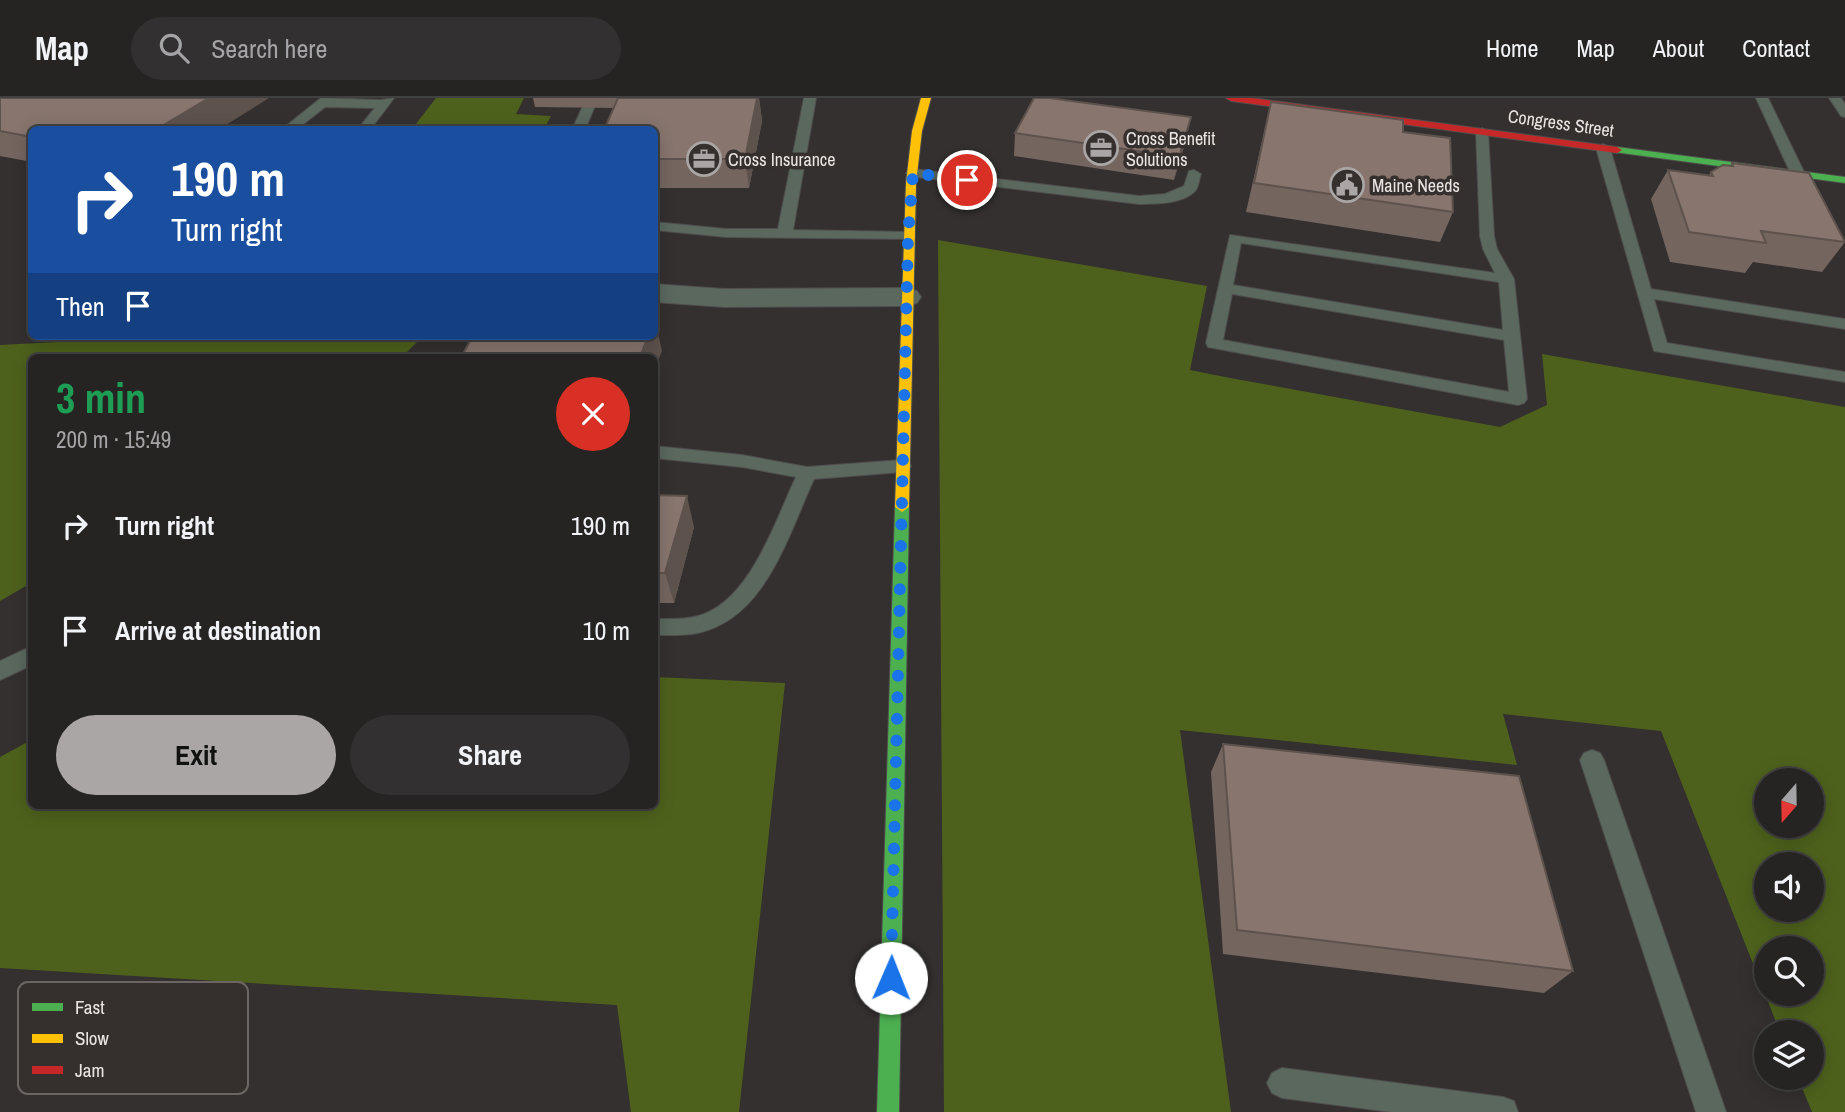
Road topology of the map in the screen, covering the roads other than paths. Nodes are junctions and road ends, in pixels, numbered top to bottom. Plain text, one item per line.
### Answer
1 (810, 98) edge
2 (926, 98) edge
3 (1231, 98) edge
4 (1762, 98) edge
5 (1835, 98) edge
6 (327, 101) edge
7 (386, 101) edge
8 (1292, 102) edge
9 (588, 108) dead end
10 (1845, 113) edge
11 (293, 126) edge
12 (366, 126) edge
13 (580, 126) edge
14 (1482, 132) junction
15 (1603, 148) junction
16 (913, 173) junction
17 (1194, 174) dead end
18 (1798, 174) junction
19 (1845, 180) edge
20 (658, 226) edge
21 (785, 233) junction
22 (908, 236) junction
23 (1506, 279) junction
24 (1224, 288) junction
25 (658, 293) edge
26 (1644, 293) junction
27 (907, 297) junction
28 (1845, 324) edge
29 (1512, 336) junction
30 (1845, 377) edge
31 (658, 452) edge
32 (902, 466) junction
33 (807, 473) junction
34 (658, 627) edge
35 (28, 657) edge
36 (0, 671) edge
37 (1592, 760) dead end
38 (1282, 1083) dead end
39 (888, 1112) edge
40 (1503, 1112) edge
41 (1711, 1112) edge

1 - 21 lane
2 - 16 street
3 - 8 street, Congress Street
4 - 18 lane
5 - 10 lane
6 - 7 lane
6 - 11 lane
7 - 12 lane
8 - 14 street, Congress Street
9 - 13 lane
14 - 15 street, Congress Street
14 - 23 lane
15 - 18 street, Congress Street
15 - 26 lane
16 - 17 lane
16 - 22 street
18 - 19 street, Congress Street
20 - 21 lane
21 - 22 lane
22 - 27 street
23 - 24 lane
23 - 29 lane
24 - 29 lane
24 - 29 lane
25 - 27 street
26 - 28 lane
26 - 30 lane
27 - 32 street
31 - 33 lane
32 - 33 lane
32 - 39 street
33 - 34 lane
35 - 36 lane
37 - 41 lane
38 - 40 lane

